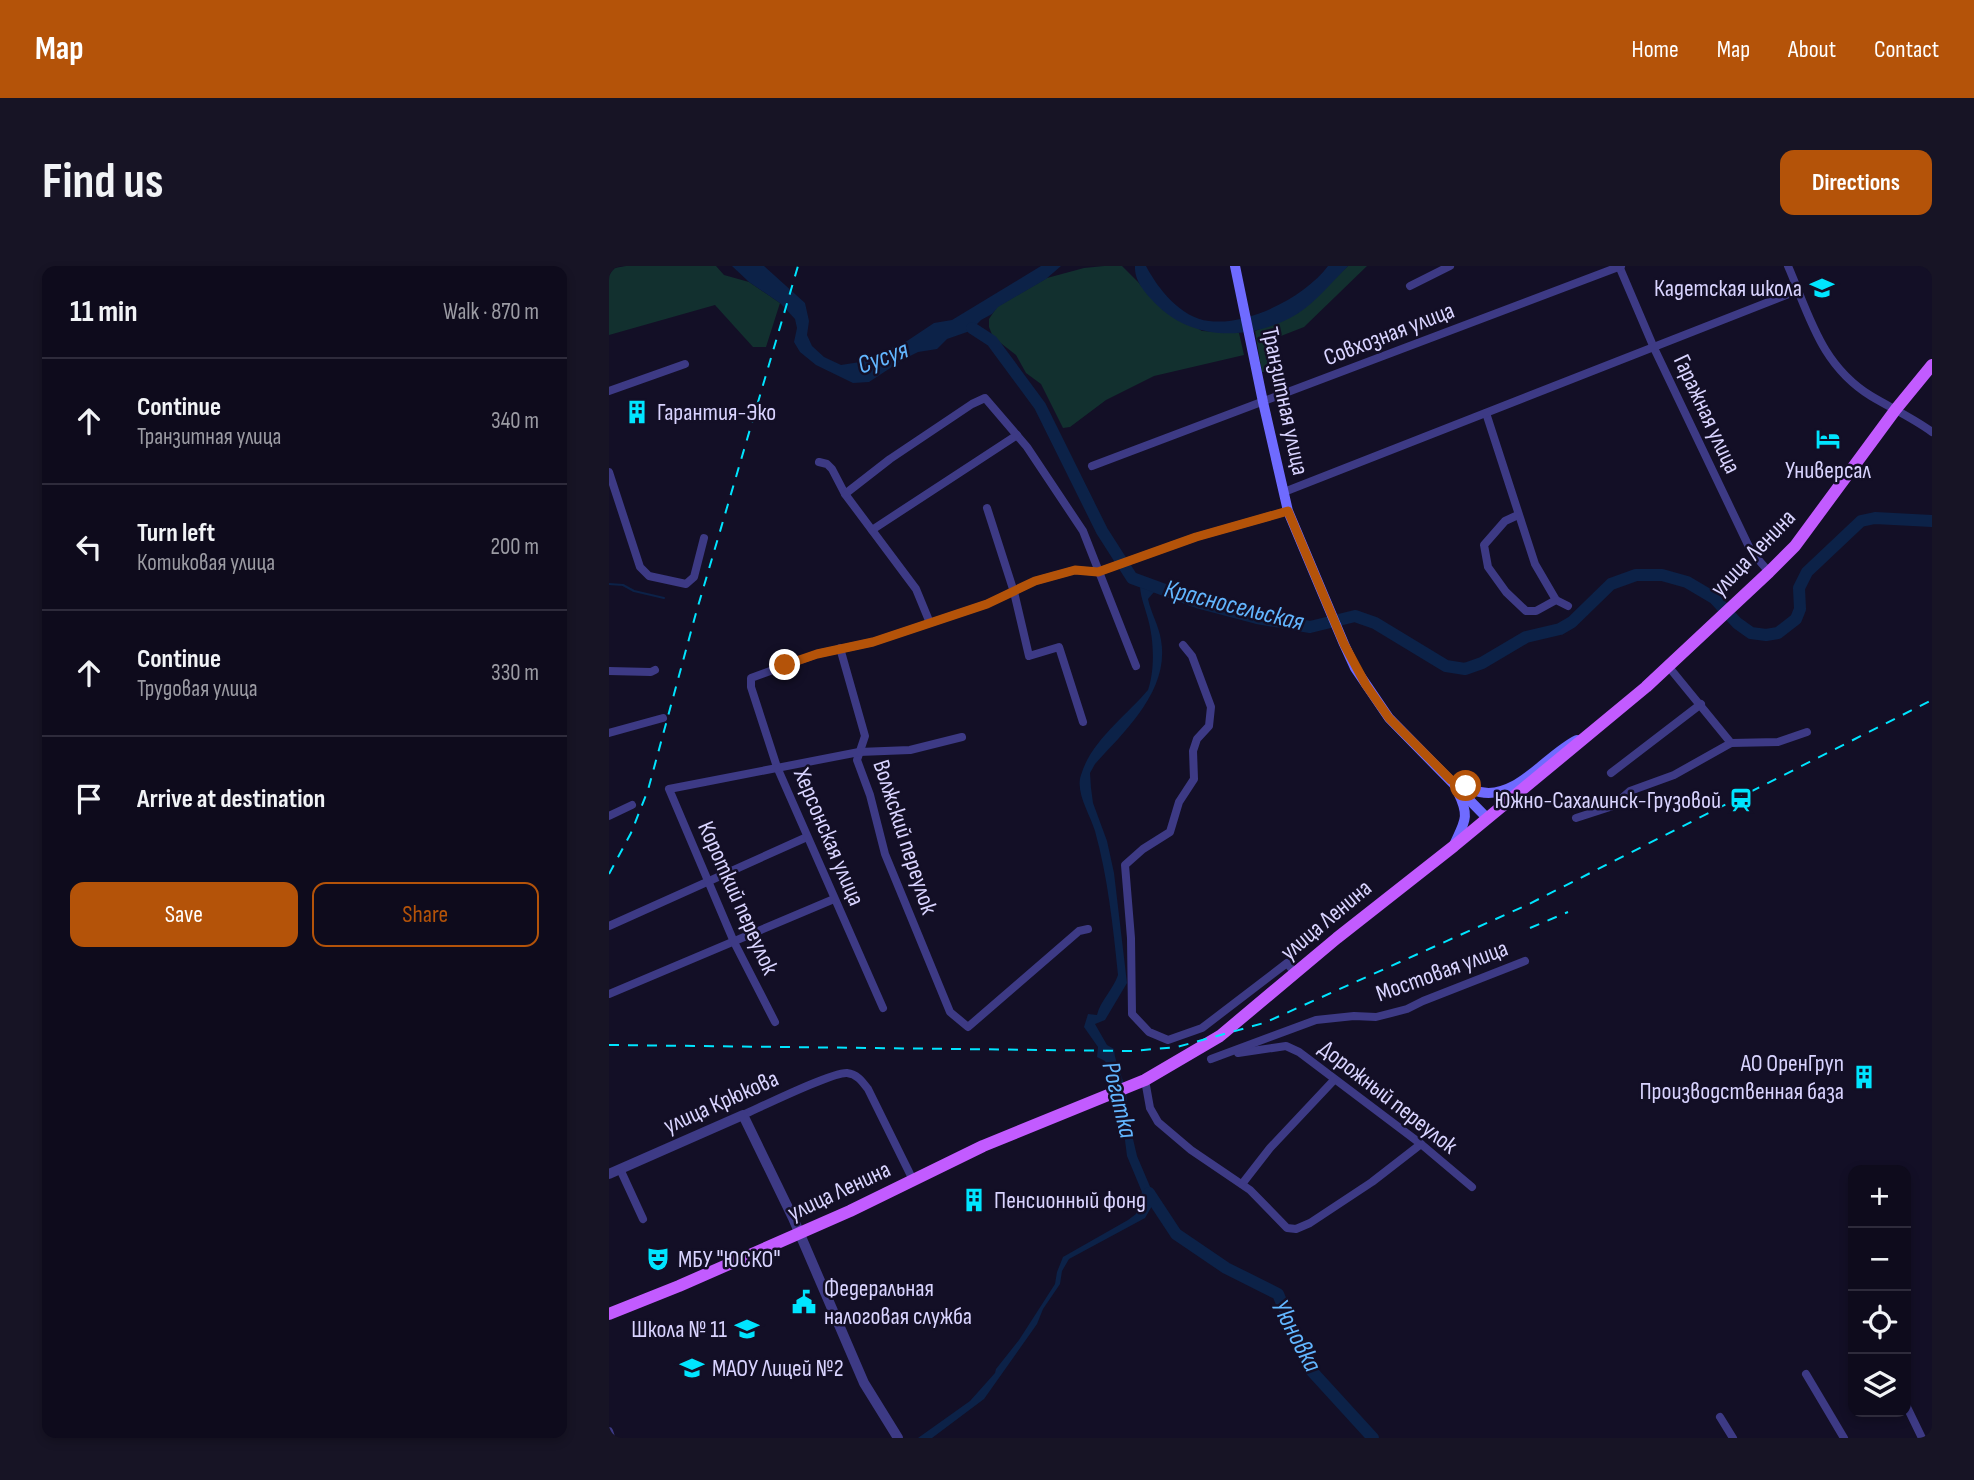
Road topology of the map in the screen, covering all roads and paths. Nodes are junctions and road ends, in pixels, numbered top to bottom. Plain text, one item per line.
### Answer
1 (1235, 266) edge
2 (1450, 266) edge
3 (1620, 266) edge
4 (1788, 266) edge
5 (1410, 286) dead end
6 (1799, 290) junction
7 (1654, 348) junction
8 (685, 364) dead end
9 (1932, 365) edge
10 (609, 391) edge
11 (1262, 402) junction
12 (1896, 409) junction
13 (1486, 413) junction
14 (1932, 432) edge
15 (1017, 435) junction
16 (819, 462) dead end
17 (1092, 466) dead end
18 (609, 472) edge
19 (1284, 492) junction
20 (845, 494) junction
21 (987, 508) dead end
22 (1288, 511) junction
23 (1518, 515) junction
24 (872, 530) junction
25 (703, 538) dead end
26 (1098, 572) junction
27 (1769, 572) junction
28 (1014, 592) junction
29 (1556, 600) junction
30 (1568, 606) dead end
31 (930, 623) junction
32 (1183, 645) dead end
33 (840, 648) junction
34 (1136, 666) dead end
35 (1668, 666) junction
36 (655, 670) dead end
37 (609, 671) edge
38 (1701, 705) junction
39 (663, 718) dead end
40 (1083, 722) dead end
41 (609, 733) edge
42 (1807, 733) dead end
43 (1588, 735) junction
44 (962, 737) dead end
45 (1731, 743) junction
46 (859, 752) junction
47 (777, 767) junction
48 (1611, 773) dead end
49 (1451, 780) junction
50 (632, 805) dead end
51 (609, 816) edge
52 (1487, 818) junction
53 (1576, 818) dead end
54 (807, 837) junction
55 (1454, 846) junction
56 (707, 880) junction
57 (834, 899) junction
58 (609, 926) edge
59 (1088, 929) dead end
60 (734, 942) junction
61 (1525, 961) dead end
62 (1291, 968) junction
63 (609, 994) edge
64 (883, 1008) dead end
65 (775, 1022) dead end
66 (1195, 1052) junction
67 (1211, 1059) junction
68 (1334, 1080) junction
69 (1141, 1081) junction
70 (743, 1115) junction
71 (1421, 1144) junction
72 (620, 1170) junction
73 (609, 1174) edge
74 (912, 1180) junction
75 (1242, 1184) junction
76 (1472, 1187) dead end
77 (643, 1219) dead end
78 (799, 1233) junction
79 (609, 1314) edge
80 (1806, 1374) dead end
81 (1911, 1415) edge
82 (1720, 1417) dead end
83 (898, 1438) edge
84 (1733, 1438) edge
85 (1844, 1438) edge
86 (1922, 1438) edge

1 - 11 main road, Транзитная улица
2 - 5 street
3 - 7 street, Гаражная улица
3 - 11 street, Совхозная улица
4 - 6 street
6 - 7 street
6 - 12 street
7 - 13 street
7 - 27 street, Гаражная улица
8 - 10 street
9 - 12 main road, улица Ленина
11 - 17 street, Совхозная улица
11 - 19 main road, Транзитная улица
12 - 14 street
12 - 27 main road, улица Ленина
13 - 19 street
13 - 23 street
15 - 20 street
15 - 24 street
15 - 26 street
16 - 20 street
18 - 25 street
19 - 22 main road, Транзитная улица
20 - 24 street
21 - 28 street
22 - 26 street
22 - 49 main road, Транзитная улица
23 - 29 street
23 - 29 street
24 - 31 street
26 - 28 street
26 - 34 street
27 - 35 main road, улица Ленина
28 - 31 street
28 - 40 street
29 - 30 street
31 - 33 street
32 - 62 street
33 - 46 street, Волжский переулок
33 - 47 street, Херсонская улица
35 - 38 street
35 - 43 main road, улица Ленина
36 - 37 street
38 - 45 street
38 - 48 street
39 - 41 street
42 - 45 street
43 - 49 main road
43 - 52 main road, улица Ленина
44 - 46 street
45 - 53 street
46 - 47 street
46 - 59 street, Волжский переулок
47 - 54 street, Херсонская улица
47 - 56 street, Короткий переулок
49 - 52 main road, Транзитная улица
49 - 55 main road
50 - 51 street
52 - 55 main road, улица Ленина
54 - 56 street
54 - 57 street, Херсонская улица
55 - 62 main road, улица Ленина
56 - 58 street
56 - 60 street, Короткий переулок
57 - 60 street
57 - 64 street, Херсонская улица
60 - 63 street
60 - 65 street, Короткий переулок
61 - 67 street, Мостовая улица
62 - 66 main road, улица Ленина
66 - 67 street
66 - 69 main road, улица Ленина
67 - 68 street, Дорожный переулок
68 - 71 street, Дорожный переулок
68 - 75 street
69 - 74 main road, улица Ленина
69 - 75 street
70 - 72 street, улица Крюкова
70 - 74 street, улица Крюкова
70 - 78 street
71 - 75 street
71 - 76 street, Дорожный переулок
72 - 73 street, улица Крюкова
72 - 77 street
74 - 78 main road, улица Ленина
78 - 79 main road, улица Ленина
78 - 83 street
80 - 85 street
81 - 86 street
82 - 84 street

